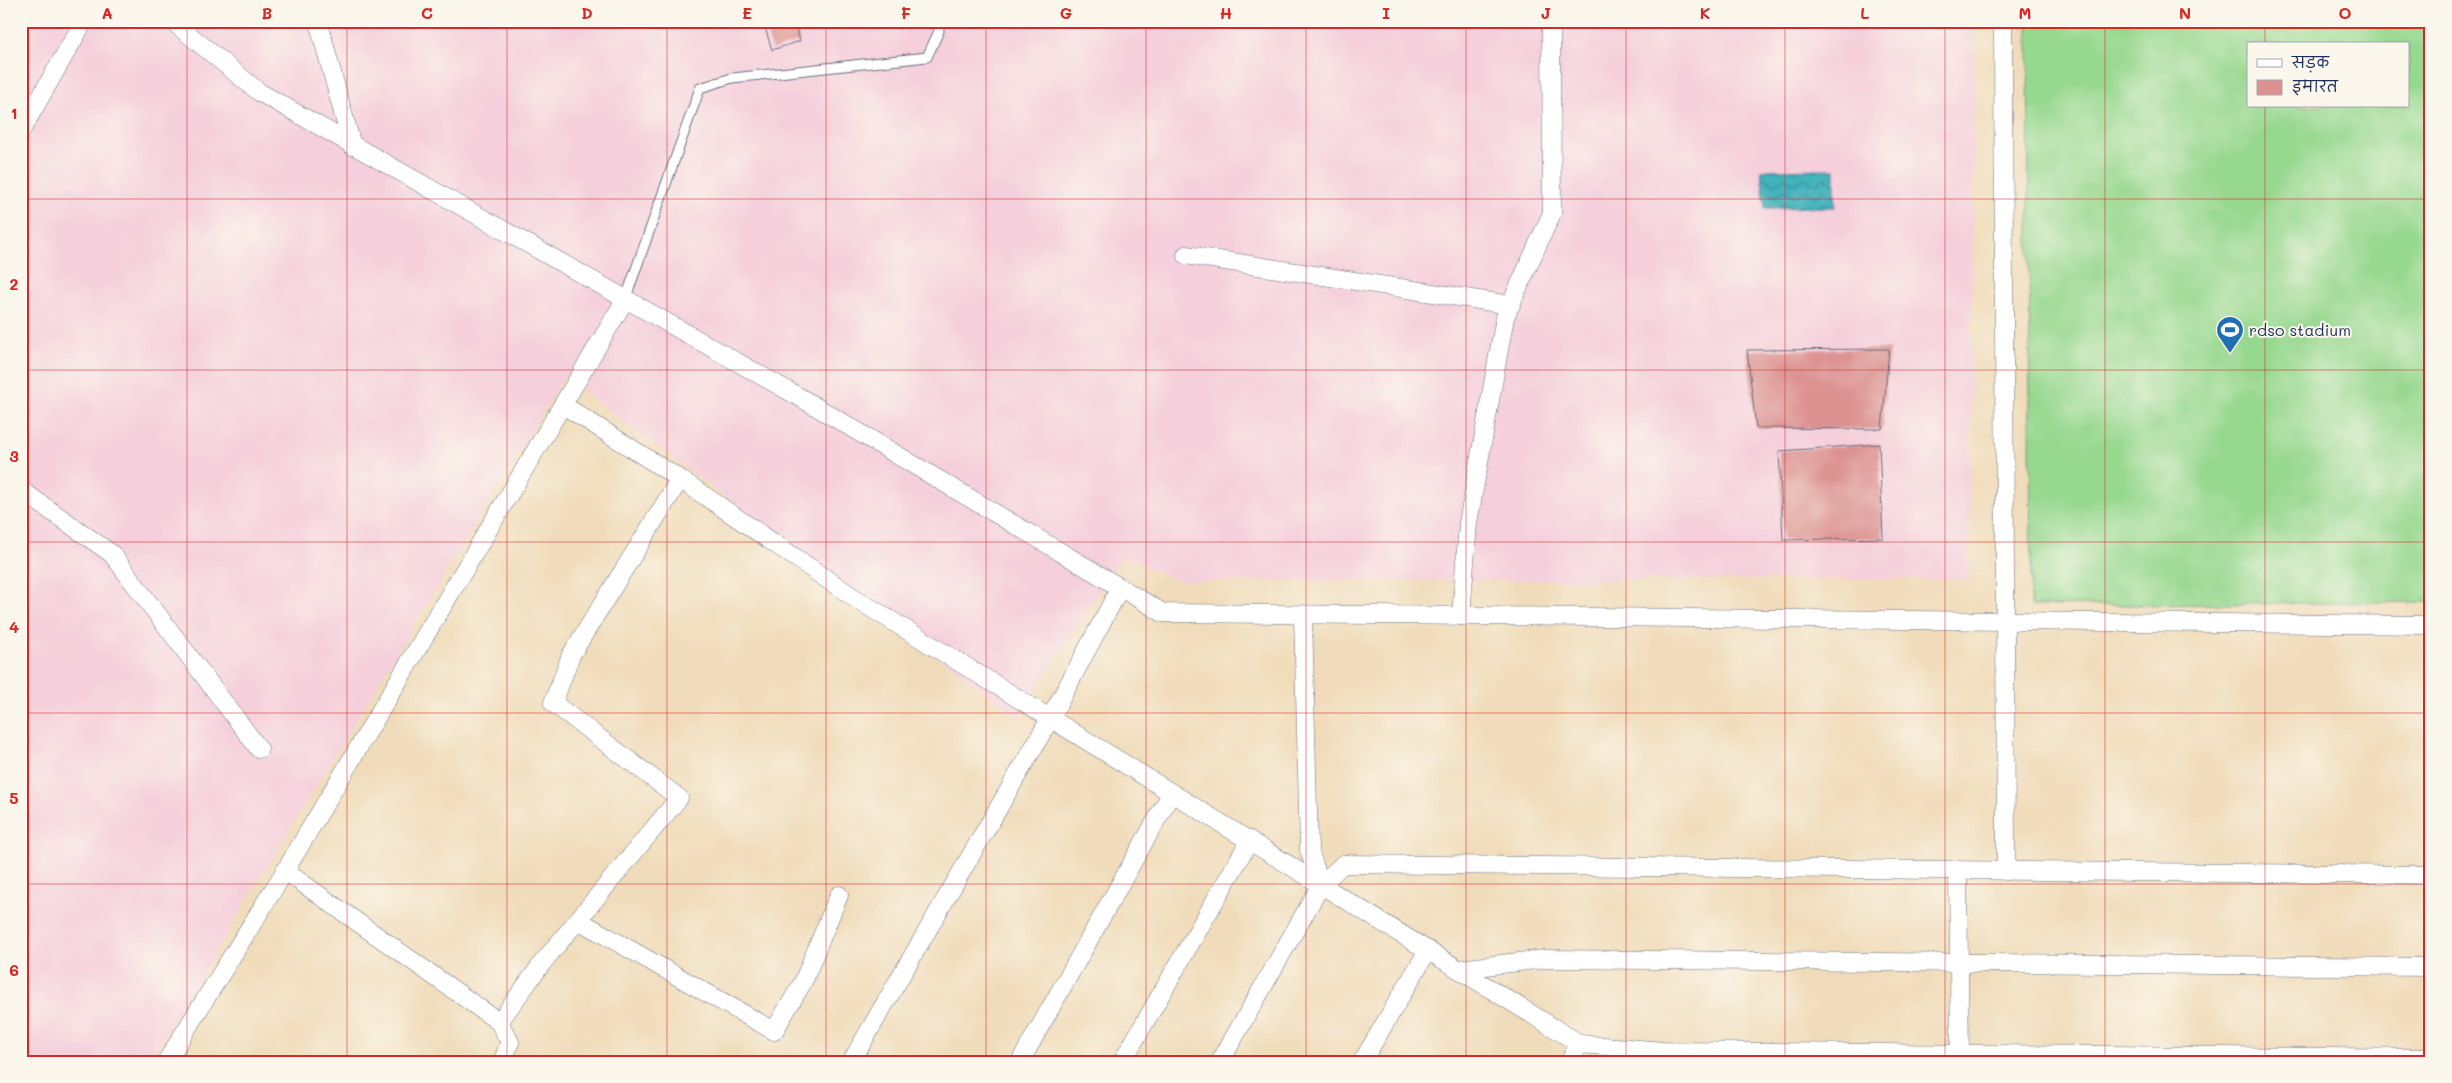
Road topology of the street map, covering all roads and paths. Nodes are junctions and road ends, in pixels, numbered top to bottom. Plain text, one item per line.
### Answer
1 (84, 21) edge
2 (172, 21) edge
3 (318, 21) edge
4 (938, 21) edge
5 (1551, 21) edge
6 (2003, 21) edge
7 (21, 131) edge
8 (352, 146) junction
9 (1186, 255) dead end
10 (625, 300) junction
11 (1511, 305) junction
12 (564, 405) junction
13 (680, 479) junction
14 (21, 490) edge
15 (1120, 588) junction
16 (1303, 615) junction
17 (1460, 616) junction
18 (2005, 620) junction
19 (2431, 625) edge
20 (1050, 719) junction
21 (259, 750) dead end
22 (1171, 794) junction
23 (1250, 840) junction
24 (1958, 870) junction
25 (285, 871) junction
26 (2006, 871) junction
27 (2431, 875) edge
28 (1321, 885) junction
29 (839, 894) dead end
30 (578, 920) junction
31 (1428, 950) junction
32 (1960, 964) junction
33 (2431, 968) edge
34 (1460, 970) junction
35 (499, 1022) junction
36 (1580, 1044) junction
37 (1663, 1057) edge
38 (1960, 1058) edge
39 (2431, 1058) edge
40 (166, 1062) edge
41 (502, 1062) edge
42 (850, 1062) edge
43 (1020, 1062) edge
44 (1122, 1062) edge
45 (1220, 1062) edge
46 (1362, 1062) edge
47 (1570, 1062) edge

1 - 7 street
2 - 8 street
3 - 8 street
4 - 10 lane
5 - 11 street
6 - 18 street
8 - 10 street
9 - 11 street
10 - 12 street
10 - 15 street
11 - 17 street
12 - 13 street
12 - 25 street
13 - 20 street
13 - 30 street
14 - 21 street
15 - 16 street
15 - 20 street
16 - 17 street
16 - 28 street
17 - 18 street
18 - 19 street
18 - 26 street
20 - 22 street
20 - 42 street
22 - 23 street
22 - 43 street
23 - 28 street
23 - 44 street
24 - 26 street
24 - 28 street
24 - 32 street
25 - 35 street
25 - 40 street
26 - 27 street
28 - 31 street
28 - 45 street
29 - 30 street
30 - 35 street
31 - 34 street
31 - 46 street
32 - 33 street
32 - 34 street
32 - 38 street
34 - 36 street
35 - 41 street
36 - 37 street
36 - 47 street
37 - 38 street
38 - 39 street

